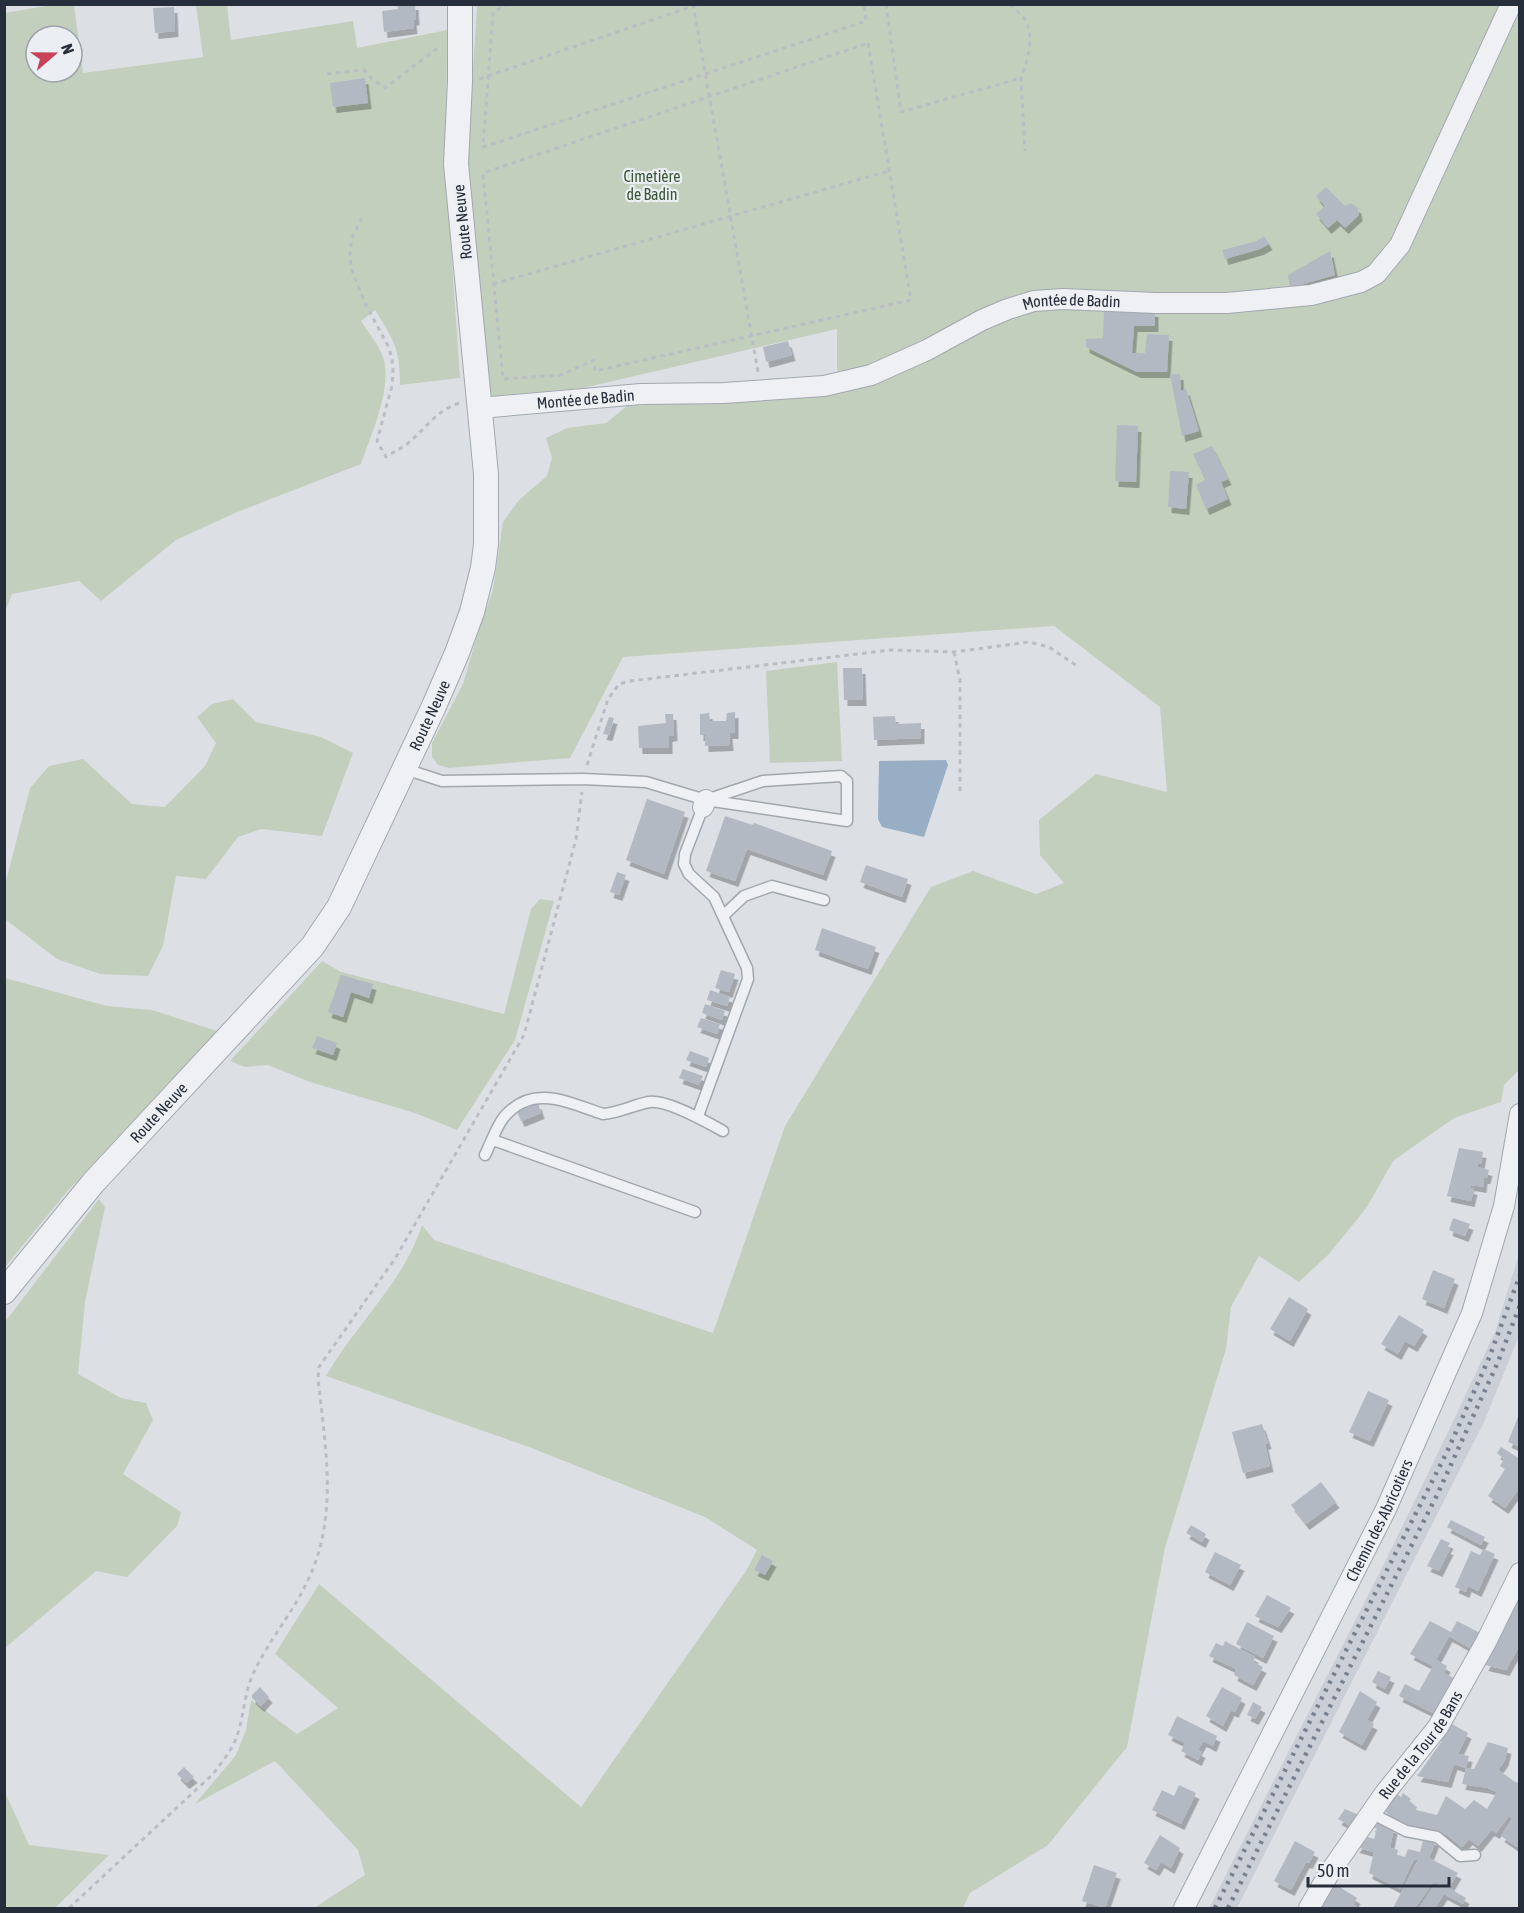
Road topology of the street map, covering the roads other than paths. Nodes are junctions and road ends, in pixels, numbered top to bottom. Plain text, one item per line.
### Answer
1 (460, 4) edge
2 (1511, 4) edge
3 (479, 403) junction
4 (405, 769) junction
5 (705, 803) junction
6 (824, 900) dead end
7 (724, 915) junction
8 (1520, 1114) edge
9 (698, 1116) junction
10 (723, 1131) dead end
11 (493, 1140) junction
12 (485, 1155) dead end
13 (695, 1212) dead end
14 (4, 1292) edge
15 (1520, 1573) edge
16 (1371, 1813) junction
17 (1475, 1855) dead end
18 (1184, 1908) edge
19 (1309, 1908) edge

1 - 3 street, Route Neuve
2 - 3 street, Montée de Badin
3 - 4 street, Route Neuve
4 - 5 lane
4 - 14 street, Route Neuve
5 - 5 lane
5 - 7 lane
6 - 7 lane
7 - 9 lane
8 - 18 street, Chemin des Abricotiers
9 - 10 lane
9 - 11 lane
11 - 12 lane
11 - 13 lane
15 - 16 street, Rue de la Tour de Bans
16 - 17 lane
16 - 19 street, Rue de la Tour de Bans

